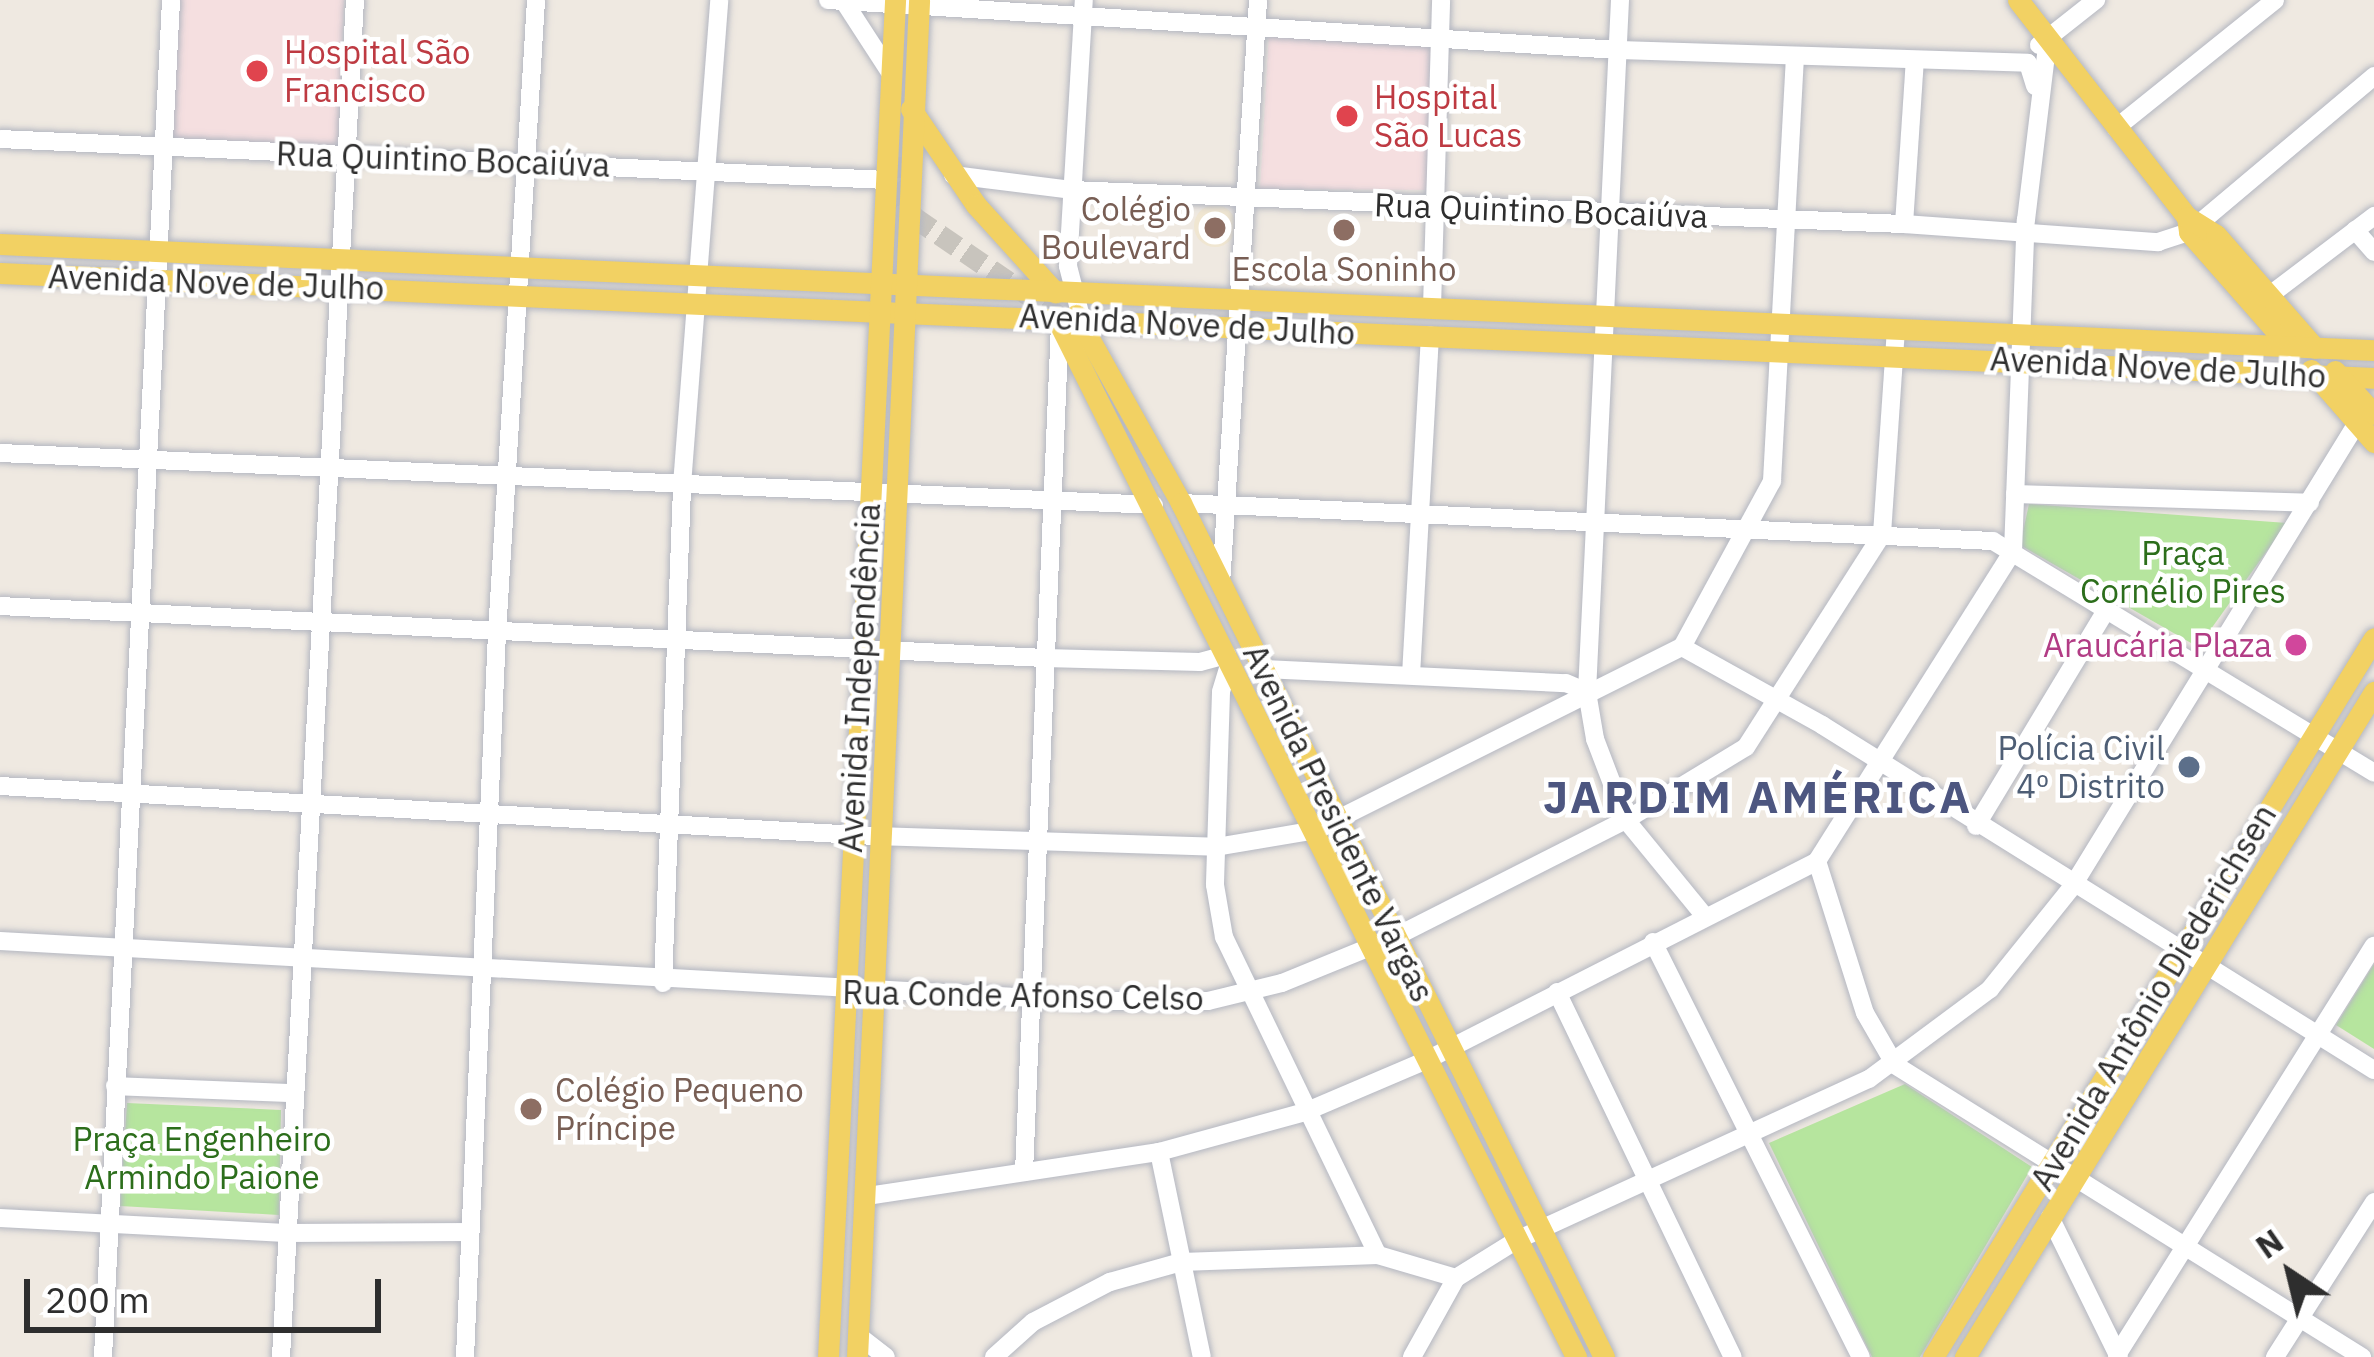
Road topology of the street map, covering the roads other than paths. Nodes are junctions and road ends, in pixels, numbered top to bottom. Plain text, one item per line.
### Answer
1 (171, 0) edge
2 (355, 0) edge
3 (536, 0) edge
4 (719, 0) edge
5 (828, 0) edge
6 (843, 0) edge
7 (1258, 0) edge
8 (1441, 0) edge
9 (1620, 0) edge
10 (2018, 0) edge
11 (2096, 0) edge
12 (2275, 0) edge
13 (895, 1) edge
14 (919, 2) edge
15 (1084, 8) edge
16 (1257, 25) junction
17 (1438, 36) junction
18 (2048, 39) junction
19 (1619, 50) junction
20 (1795, 57) junction
21 (1915, 60) junction
22 (2004, 66) junction
23 (891, 74) junction
24 (2374, 76) edge
25 (2036, 90) junction
26 (911, 110) junction
27 (2116, 128) junction
28 (0, 139) edge
29 (160, 146) junction
30 (346, 155) junction
31 (893, 156) tunnel mouth
32 (525, 163) junction
33 (708, 169) junction
34 (953, 176) junction
35 (885, 180) junction
36 (1071, 190) junction
37 (1246, 199) junction
38 (1433, 207) junction
39 (1608, 211) junction
40 (2374, 216) edge
41 (1786, 219) junction
42 (2192, 223) junction
43 (1904, 224) junction
44 (2026, 230) junction
45 (2355, 230) junction
46 (0, 244) edge
47 (153, 252) junction
48 (2374, 252) edge
49 (338, 257) junction
50 (517, 266) junction
51 (0, 273) edge
52 (698, 274) junction
53 (152, 281) junction
54 (877, 284) junction
55 (901, 284) junction
56 (336, 288) junction
57 (1062, 290) junction
58 (516, 294) junction
59 (2270, 295) junction
60 (1240, 299) junction
61 (696, 302) junction
62 (1432, 307) junction
63 (875, 310) junction
64 (899, 312) junction
65 (1605, 314) junction
66 (1066, 321) junction
67 (1780, 322) junction
68 (1239, 325) junction
69 (1896, 328) junction
70 (2021, 334) junction
71 (1430, 336) junction
72 (1604, 341) junction
73 (2287, 342) junction
74 (2312, 345) junction
75 (1778, 350) junction
76 (2374, 350) edge
77 (1894, 354) junction
78 (2019, 362) junction
79 (2313, 373) junction
80 (2338, 375) junction
81 (2374, 378) edge
82 (1102, 379) dead end
83 (2365, 419) edge
84 (2374, 442) edge
85 (0, 453) edge
86 (145, 462) junction
87 (326, 469) junction
88 (506, 475) junction
89 (682, 485) junction
90 (867, 487) junction
91 (891, 488) junction
92 (2015, 494) junction
93 (1050, 497) junction
94 (1180, 503) junction
95 (2310, 503) junction
96 (1154, 505) junction
97 (1227, 506) junction
98 (1418, 512) junction
99 (1594, 518) junction
100 (1755, 525) junction
101 (1882, 534) junction
102 (2013, 551) junction
103 (1221, 584) junction
104 (0, 606) edge
105 (138, 614) junction
106 (2104, 614) junction
107 (317, 624) junction
108 (497, 632) junction
109 (2374, 638) edge
110 (674, 641) junction
111 (1682, 647) junction
112 (860, 648) junction
113 (884, 649) junction
114 (1044, 658) junction
115 (1229, 659) junction
116 (1264, 669) junction
117 (2202, 674) junction
118 (1411, 675) junction
119 (1587, 692) junction
120 (2374, 692) edge
121 (1566, 693) junction
122 (1780, 702) junction
123 (2313, 734) junction
124 (2338, 750) junction
125 (1877, 763) junction
126 (2374, 773) edge
127 (0, 786) edge
128 (129, 793) junction
129 (308, 804) junction
130 (491, 809) junction
131 (1626, 820) junction
132 (665, 821) junction
133 (1338, 821) junction
134 (1976, 826) junction
135 (1316, 830) junction
136 (852, 834) junction
137 (875, 836) junction
138 (1040, 841) junction
139 (1216, 847) junction
140 (1817, 861) junction
141 (2072, 887) junction
142 (1703, 914) junction
143 (1395, 937) junction
144 (0, 941) edge
145 (1653, 942) junction
146 (121, 944) junction
147 (1372, 946) junction
148 (2374, 946) edge
149 (2182, 954) junction
150 (299, 955) junction
151 (484, 966) junction
152 (2205, 967) junction
153 (663, 983) junction
154 (845, 992) junction
155 (874, 992) junction
156 (1557, 992) junction
157 (1245, 994) junction
158 (1031, 998) junction
159 (2320, 1036) junction
160 (1449, 1047) junction
161 (1429, 1059) junction
162 (1895, 1064) junction
163 (2374, 1070) edge
164 (116, 1086) junction
165 (292, 1093) junction
166 (1305, 1112) junction
167 (1753, 1138) junction
168 (1159, 1152) junction
169 (2054, 1162) junction
170 (1024, 1172) junction
171 (2074, 1175) junction
172 (1649, 1185) junction
173 (867, 1196) junction
174 (2374, 1202) edge
175 (2050, 1217) junction
176 (0, 1218) edge
177 (110, 1221) junction
178 (1542, 1230) junction
179 (470, 1232) junction
180 (286, 1233) junction
181 (1517, 1240) junction
182 (2187, 1248) junction
183 (1378, 1255) junction
184 (1181, 1262) junction
185 (1456, 1278) junction
186 (2301, 1319) junction
187 (1978, 1336) junction
188 (858, 1347) edge
189 (2118, 1356) edge
190 (103, 1357) edge
191 (281, 1357) edge
192 (465, 1357) edge
193 (828, 1357) edge
194 (886, 1357) edge
195 (994, 1357) edge
196 (1202, 1357) edge
197 (1412, 1357) edge
198 (1576, 1357) edge
199 (1604, 1357) edge
200 (1733, 1357) edge
201 (1861, 1357) edge
202 (1934, 1357) edge
203 (1965, 1357) edge
204 (1988, 1357) edge
205 (2275, 1357) edge
206 (2362, 1357) edge

1 - 29 street
2 - 30 street
3 - 32 street
4 - 33 street
5 - 6 street
6 - 13 street
6 - 23 street
7 - 16 street
8 - 17 street
9 - 19 street
10 - 18 main road
11 - 18 street
12 - 27 street
13 - 14 street
13 - 23 main road, Avenida Independência
13 - 31 main road
14 - 15 street
14 - 26 main road, Avenida Independência
15 - 16 street
15 - 36 street
16 - 17 street
16 - 37 street
17 - 19 street
17 - 38 street
18 - 22 street
18 - 25 street
18 - 27 main road
19 - 20 street
19 - 39 street
20 - 21 street
20 - 41 street
21 - 22 street
21 - 43 street
22 - 25 street
23 - 35 main road, Avenida Independência
24 - 42 street
25 - 44 street
26 - 34 main road
26 - 55 main road, Avenida Independência
27 - 42 main road
28 - 29 street, Rua Quintino Bocaiúva
29 - 30 street, Rua Quintino Bocaiúva
29 - 47 street
30 - 32 street, Rua Quintino Bocaiúva
30 - 49 street
32 - 33 street, Rua Quintino Bocaiúva
32 - 50 street
33 - 35 street, Rua Quintino Bocaiúva
33 - 52 street
34 - 36 street, Rua Quintino Bocaiúva
34 - 57 main road
35 - 54 main road, Avenida Independência
36 - 37 street, Rua Quintino Bocaiúva
36 - 57 street
37 - 38 street, Rua Quintino Bocaiúva
37 - 60 street
38 - 39 street, Rua Quintino Bocaiúva
38 - 62 street
39 - 41 street, Rua Quintino Bocaiúva
39 - 65 street
40 - 45 street
41 - 43 street, Rua Quintino Bocaiúva
41 - 67 street
42 - 44 street, Rua Quintino Bocaiúva
42 - 59 main road
42 - 73 main road
43 - 44 street, Rua Quintino Bocaiúva
44 - 70 street
45 - 48 street
45 - 59 street
46 - 47 main road, Avenida Nove de Julho
47 - 49 main road, Avenida Nove de Julho
47 - 53 street
49 - 50 main road, Avenida Nove de Julho
49 - 56 street
50 - 52 main road, Avenida Nove de Julho
50 - 58 street
51 - 53 main road, Avenida Nove de Julho
52 - 54 main road, Avenida Nove de Julho
52 - 61 street
53 - 56 main road, Avenida Nove de Julho
53 - 86 street
54 - 55 main road, Avenida Nove de Julho
54 - 63 main road, Avenida Independência
55 - 57 main road, Avenida Nove de Julho
55 - 64 main road, Avenida Independência
56 - 58 main road, Avenida Nove de Julho
56 - 87 street
57 - 60 main road, Avenida Nove de Julho
57 - 66 main road
58 - 61 main road, Avenida Nove de Julho
58 - 88 street
59 - 74 main road
60 - 62 main road, Avenida Nove de Julho
60 - 68 street
61 - 63 main road, Avenida Nove de Julho
61 - 89 street
62 - 65 main road, Avenida Nove de Julho
63 - 64 main road, Avenida Nove de Julho
63 - 90 main road, Avenida Independência
64 - 66 main road, Avenida Nove de Julho
64 - 91 main road, Avenida Independência
65 - 67 main road, Avenida Nove de Julho
65 - 72 street
66 - 68 main road, Avenida Nove de Julho
66 - 93 street
66 - 94 main road, Avenida Presidente Vargas
66 - 96 main road, Avenida Presidente Vargas
67 - 69 main road, Avenida Nove de Julho
67 - 75 street
68 - 71 main road, Avenida Nove de Julho
68 - 97 street
69 - 70 main road, Avenida Nove de Julho
69 - 77 street, Rua Conde Afonso Celso
70 - 73 main road, Avenida Nove de Julho
70 - 78 street
71 - 72 main road, Avenida Nove de Julho
71 - 98 street
72 - 75 main road, Avenida Nove de Julho
72 - 99 street
73 - 74 main road, Avenida Nove de Julho
73 - 79 main road
74 - 76 main road, Avenida Nove de Julho
74 - 80 main road
75 - 77 main road, Avenida Nove de Julho
75 - 100 street
77 - 78 main road, Avenida Nove de Julho
77 - 101 street, Rua Conde Afonso Celso
78 - 79 main road, Avenida Nove de Julho
78 - 92 street
79 - 80 main road, Avenida Nove de Julho
79 - 83 main road
80 - 81 main road, Avenida Nove de Julho
80 - 83 main road
82 - 115 main road
83 - 84 main road
83 - 95 street
85 - 86 street
86 - 87 street
86 - 105 street
87 - 88 street
87 - 107 street
88 - 89 street
88 - 108 street
89 - 90 street
89 - 110 street
90 - 91 street
90 - 112 main road, Avenida Independência
91 - 93 street
91 - 113 main road, Avenida Independência
92 - 95 street
92 - 102 street
93 - 96 street
93 - 114 street
94 - 97 street
94 - 103 main road, Avenida Presidente Vargas
95 - 117 street
96 - 115 main road, Avenida Presidente Vargas
97 - 98 street
97 - 103 street
98 - 99 street
98 - 118 street
99 - 100 street
99 - 119 street
100 - 101 street
100 - 111 street
101 - 102 street
101 - 122 street, Rua Conde Afonso Celso
102 - 106 street
102 - 125 street
103 - 116 main road, Avenida Presidente Vargas
104 - 105 street
105 - 107 street
105 - 128 street
106 - 117 street
106 - 134 street
107 - 108 street
107 - 129 street
108 - 110 street
108 - 130 street
109 - 123 main road, Avenida Antônio Diederichsen
110 - 112 street
110 - 132 street
111 - 119 street
111 - 122 street
112 - 113 street
112 - 136 main road, Avenida Independência
113 - 114 street
113 - 137 main road, Avenida Independência
114 - 115 street
114 - 138 street
115 - 135 main road, Avenida Presidente Vargas
115 - 139 street
116 - 118 street
116 - 133 main road, Avenida Presidente Vargas
117 - 123 street
117 - 141 street
118 - 121 street
119 - 121 street
119 - 131 street
120 - 124 main road, Avenida Antônio Diederichsen
121 - 133 street
122 - 125 street
122 - 131 street, Rua Conde Afonso Celso
123 - 124 street
123 - 149 main road, Avenida Antônio Diederichsen
124 - 126 street
124 - 152 main road, Avenida Antônio Diederichsen
125 - 134 street
125 - 140 street
127 - 128 street
128 - 129 street
128 - 146 street
129 - 130 street
129 - 150 street
130 - 132 street
130 - 151 street
131 - 142 street
131 - 143 street, Rua Conde Afonso Celso
132 - 136 street
132 - 153 street
133 - 135 street
133 - 143 main road, Avenida Presidente Vargas
134 - 141 street
135 - 139 street
135 - 147 main road, Avenida Presidente Vargas
136 - 137 street
136 - 154 main road, Avenida Independência
137 - 138 street
137 - 155 main road, Avenida Independência
138 - 139 street
138 - 158 street
139 - 157 street
140 - 142 street
140 - 162 street
141 - 149 street
141 - 162 street
142 - 145 street
143 - 147 street, Rua Conde Afonso Celso
143 - 160 main road, Avenida Presidente Vargas
144 - 146 street, Rua Conde Afonso Celso
145 - 156 street
145 - 167 street
146 - 150 street, Rua Conde Afonso Celso
146 - 164 street
147 - 157 street, Rua Conde Afonso Celso
147 - 161 main road, Avenida Presidente Vargas
148 - 159 street
149 - 152 street
149 - 169 main road, Avenida Antônio Diederichsen
150 - 151 street, Rua Conde Afonso Celso
150 - 165 street
151 - 153 street, Rua Conde Afonso Celso
151 - 179 street
152 - 159 street
152 - 171 main road, Avenida Antônio Diederichsen
153 - 154 street, Rua Conde Afonso Celso
154 - 155 street, Rua Conde Afonso Celso
154 - 193 main road, Avenida Independência
155 - 158 street, Rua Conde Afonso Celso
155 - 173 main road, Avenida Independência
156 - 160 street
156 - 172 street
157 - 158 street, Rua Conde Afonso Celso
157 - 166 street
158 - 170 street
159 - 163 street
159 - 182 street
160 - 161 street
160 - 178 main road, Avenida Presidente Vargas
161 - 166 street
161 - 181 main road, Avenida Presidente Vargas
162 - 167 street
162 - 169 street
164 - 165 street
164 - 177 street
165 - 180 street
166 - 168 street
166 - 183 street
167 - 172 street
167 - 201 street
168 - 170 street
168 - 184 street
169 - 171 street
169 - 202 main road, Avenida Antônio Diederichsen
170 - 173 street
171 - 175 main road, Avenida Antônio Diederichsen
171 - 182 street
172 - 178 street
172 - 200 street
173 - 188 main road, Avenida Independência
174 - 186 street
175 - 187 main road, Avenida Antônio Diederichsen
175 - 189 street
176 - 177 street
177 - 180 street
177 - 190 street
178 - 181 street
178 - 199 main road, Avenida Presidente Vargas
179 - 180 street
179 - 192 street
180 - 191 street
181 - 185 street
181 - 198 main road, Avenida Presidente Vargas
182 - 186 street
182 - 189 street
183 - 184 street
183 - 185 street
184 - 195 street
184 - 196 street
185 - 197 street
186 - 205 street
186 - 206 street
187 - 203 main road, Avenida Antônio Diederichsen
187 - 204 street
188 - 194 street

